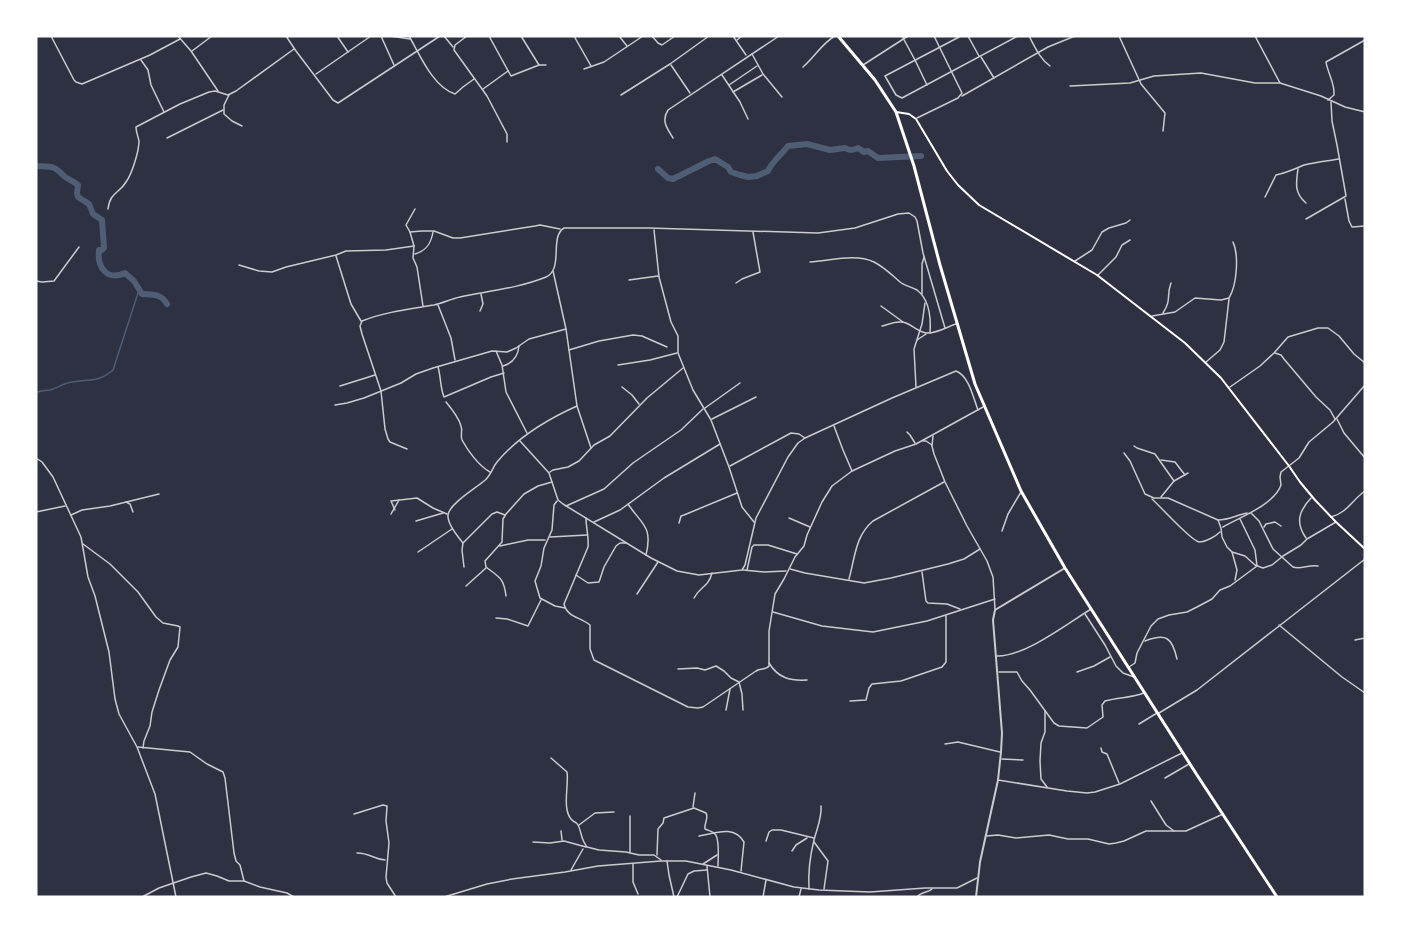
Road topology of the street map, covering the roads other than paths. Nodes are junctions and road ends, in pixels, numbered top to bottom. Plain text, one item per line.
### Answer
1 (51, 36) edge
2 (178, 36) edge
3 (212, 36) edge
4 (286, 36) edge
5 (337, 36) edge
6 (371, 36) edge
7 (381, 36) edge
8 (390, 36) edge
9 (409, 36) edge
10 (442, 36) edge
11 (466, 36) edge
12 (489, 36) edge
13 (521, 36) edge
14 (573, 36) edge
15 (619, 36) edge
16 (643, 36) edge
17 (652, 36) edge
18 (675, 36) edge
19 (709, 36) edge
20 (733, 36) edge
21 (742, 36) edge
22 (779, 36) edge
23 (836, 36) edge
24 (908, 36) edge
25 (934, 36) edge
26 (961, 36) edge
27 (968, 36) edge
28 (1018, 36) edge
29 (1029, 36) edge
30 (1075, 36) edge
31 (1119, 36) edge
32 (1256, 36) edge
33 (903, 37) edge
34 (180, 39) junction
35 (411, 39) junction
36 (736, 40) junction
37 (1365, 40) edge
38 (627, 46) junction
39 (453, 47) junction
40 (939, 47) junction
41 (294, 49) junction
42 (191, 51) junction
43 (417, 51) junction
44 (348, 52) junction
45 (752, 53) junction
46 (1038, 53) junction
47 (980, 56) junction
48 (747, 57) junction
49 (140, 59) junction
50 (915, 60) junction
51 (539, 64) junction
52 (670, 64) junction
53 (394, 65) junction
54 (546, 65) dead end
55 (757, 65) junction
56 (862, 65) junction
57 (1050, 66) dead end
58 (592, 67) junction
59 (803, 67) dead end
60 (584, 69) dead end
61 (508, 70) junction
62 (952, 71) junction
63 (722, 74) junction
64 (763, 74) junction
65 (315, 75) junction
66 (994, 78) junction
67 (475, 79) junction
68 (1138, 80) junction
69 (1280, 83) junction
70 (729, 85) junction
71 (927, 86) junction
72 (1070, 87) dead end
73 (482, 90) junction
74 (219, 92) junction
75 (733, 93) junction
76 (690, 94) junction
77 (230, 95) junction
78 (621, 95) dead end
79 (962, 96) junction
80 (782, 97) dead end
81 (1330, 100) junction
82 (223, 110) junction
83 (896, 112) junction
84 (1365, 112) edge
85 (164, 113) junction
86 (748, 119) dead end
87 (916, 119) junction
88 (242, 126) dead end
89 (1163, 131) dead end
90 (167, 138) dead end
91 (673, 138) dead end
92 (507, 142) dead end
93 (1340, 159) junction
94 (1298, 168) junction
95 (1266, 197) dead end
96 (1345, 198) junction
97 (1306, 202) dead end
98 (108, 209) dead end
99 (415, 209) dead end
100 (1306, 219) dead end
101 (1130, 220) dead end
102 (1365, 226) edge
103 (654, 228) junction
104 (561, 230) junction
105 (434, 231) junction
106 (753, 231) junction
107 (411, 232) junction
108 (1130, 240) dead end
109 (1233, 242) dead end
110 (414, 246) junction
111 (79, 247) dead end
112 (413, 254) junction
113 (336, 255) junction
114 (924, 257) junction
115 (1074, 261) junction
116 (810, 262) dead end
117 (239, 265) dead end
118 (553, 271) junction
119 (1097, 275) junction
120 (659, 276) junction
121 (629, 280) dead end
122 (36, 281) edge
123 (736, 283) dead end
124 (1171, 283) dead end
125 (481, 293) junction
126 (922, 295) junction
127 (1229, 298) junction
128 (926, 301) junction
129 (438, 304) junction
130 (423, 306) junction
131 (881, 306) dead end
132 (480, 312) dead end
133 (1162, 314) junction
134 (1151, 317) junction
135 (362, 321) junction
136 (904, 322) junction
137 (957, 324) junction
138 (882, 326) dead end
139 (945, 328) junction
140 (566, 329) junction
141 (919, 331) junction
142 (928, 333) junction
143 (917, 340) junction
144 (519, 346) junction
145 (667, 347) dead end
146 (568, 350) junction
147 (496, 351) junction
148 (678, 353) junction
149 (1274, 353) junction
150 (455, 362) junction
151 (1205, 362) junction
152 (1365, 363) edge
153 (618, 365) dead end
154 (502, 366) junction
155 (438, 367) junction
156 (684, 368) junction
157 (504, 373) junction
158 (375, 375) junction
159 (740, 383) dead end
160 (1365, 385) edge
161 (340, 386) dead end
162 (622, 387) dead end
163 (916, 388) junction
164 (1228, 388) junction
165 (381, 391) junction
166 (756, 397) dead end
167 (446, 402) dead end
168 (335, 405) dead end
169 (640, 405) junction
170 (577, 406) junction
171 (984, 406) junction
172 (704, 408) junction
173 (978, 410) junction
174 (1336, 418) junction
175 (711, 420) junction
176 (834, 425) junction
177 (907, 432) dead end
178 (528, 434) junction
179 (933, 435) junction
180 (805, 438) junction
181 (520, 441) junction
182 (922, 441) junction
183 (721, 444) junction
184 (916, 444) junction
185 (932, 446) junction
186 (1134, 446) dead end
187 (591, 448) junction
188 (407, 449) dead end
189 (1124, 453) dead end
190 (36, 458) edge
191 (1365, 458) edge
192 (1160, 460) junction
193 (1289, 466) junction
194 (729, 467) junction
195 (852, 471) junction
196 (1188, 472) dead end
197 (491, 473) junction
198 (549, 473) junction
199 (1185, 475) junction
200 (1174, 481) junction
201 (552, 482) junction
202 (945, 482) junction
203 (1021, 491) junction
204 (1365, 491) edge
205 (738, 493) junction
206 (159, 494) dead end
207 (1312, 496) junction
208 (1151, 497) junction
209 (1161, 498) junction
210 (399, 500) junction
211 (126, 501) junction
212 (558, 501) junction
213 (628, 504) junction
214 (66, 506) junction
215 (566, 506) junction
216 (394, 510) junction
217 (36, 512) edge
218 (133, 512) dead end
219 (1250, 512) junction
220 (443, 513) junction
221 (391, 514) dead end
222 (448, 514) junction
223 (70, 515) junction
224 (505, 515) junction
225 (1331, 517) junction
226 (586, 518) junction
227 (789, 518) dead end
228 (1240, 519) junction
229 (1218, 520) junction
230 (416, 521) dead end
231 (592, 522) junction
232 (1336, 522) junction
233 (678, 523) dead end
234 (754, 523) junction
235 (1281, 526) dead end
236 (811, 528) junction
237 (1263, 528) junction
238 (453, 529) junction
239 (1221, 529) junction
240 (1002, 531) dead end
241 (587, 535) junction
242 (549, 537) junction
243 (1307, 539) junction
244 (547, 540) junction
245 (82, 543) junction
246 (463, 543) junction
247 (626, 543) junction
248 (499, 546) junction
249 (980, 549) junction
250 (1365, 549) edge
251 (418, 552) dead end
252 (1232, 552) junction
253 (797, 554) junction
254 (646, 555) junction
255 (1282, 556) junction
256 (1365, 559) edge
257 (658, 562) junction
258 (1257, 566) junction
259 (1318, 566) dead end
260 (464, 567) dead end
261 (486, 567) junction
262 (1065, 568) junction
263 (742, 570) junction
264 (747, 570) junction
265 (789, 570) junction
266 (922, 571) junction
267 (712, 573) junction
268 (576, 574) junction
269 (849, 579) junction
270 (1234, 582) junction
271 (466, 586) dead end
272 (637, 594) dead end
273 (506, 596) dead end
274 (694, 598) dead end
275 (541, 599) junction
276 (995, 599) junction
277 (565, 608) junction
278 (961, 609) junction
279 (1092, 609) junction
280 (995, 610) junction
281 (772, 612) junction
282 (1084, 613) junction
283 (946, 615) junction
284 (496, 618) dead end
285 (1279, 626) junction
286 (1365, 638) edge
287 (1355, 640) dead end
288 (1144, 641) junction
289 (996, 656) junction
290 (1111, 656) junction
291 (1177, 659) dead end
292 (769, 662) junction
293 (1128, 668) junction
294 (678, 669) dead end
295 (998, 672) junction
296 (1077, 672) dead end
297 (1134, 677) junction
298 (807, 680) dead end
299 (739, 682) junction
300 (730, 688) junction
301 (1145, 693) junction
302 (1365, 693) edge
303 (850, 701) dead end
304 (726, 710) dead end
305 (743, 710) dead end
306 (1045, 710) junction
307 (1158, 713) junction
308 (1139, 724) dead end
309 (945, 744) dead end
310 (137, 747) junction
311 (143, 748) junction
312 (1101, 748) dead end
313 (1001, 752) junction
314 (1183, 753) junction
315 (550, 758) dead end
316 (1001, 759) junction
317 (1023, 760) dead end
318 (1190, 764) junction
319 (1165, 778) dead end
320 (998, 780) junction
321 (1120, 784) junction
322 (1047, 788) junction
323 (695, 793) dead end
324 (1151, 801) dead end
325 (821, 806) dead end
326 (693, 808) junction
327 (614, 812) dead end
328 (354, 814) dead end
329 (1223, 814) junction
330 (630, 816) dead end
331 (579, 826) junction
332 (561, 831) dead end
333 (1175, 831) junction
334 (714, 833) junction
335 (699, 836) dead end
336 (986, 836) junction
337 (808, 837) junction
338 (814, 840) junction
339 (563, 841) junction
340 (766, 841) dead end
341 (533, 842) dead end
342 (585, 847) junction
343 (792, 851) dead end
344 (357, 853) dead end
345 (630, 853) junction
346 (718, 855) junction
347 (657, 856) junction
348 (387, 860) junction
349 (661, 861) junction
350 (667, 861) junction
351 (633, 863) junction
352 (702, 864) junction
353 (707, 865) junction
354 (717, 868) junction
355 (707, 870) junction
356 (570, 871) junction
357 (741, 872) junction
358 (978, 878) junction
359 (766, 880) junction
360 (244, 881) junction
361 (173, 884) junction
362 (932, 888) junction
363 (801, 889) junction
364 (809, 890) junction
365 (824, 891) junction
366 (638, 894) dead end
367 (142, 897) edge
368 (176, 897) edge
369 (294, 897) edge
370 (396, 897) edge
371 (444, 897) edge
372 (676, 897) edge
373 (710, 897) edge
374 (764, 897) edge
375 (800, 897) edge
376 (918, 897) edge
377 (976, 897) edge
378 (1277, 897) edge

1 - 49 street
2 - 34 street
3 - 42 street
4 - 41 street
5 - 44 street
6 - 44 street
7 - 53 street
8 - 35 street
9 - 35 street
10 - 39 street
10 - 43 street
11 - 39 street
12 - 61 street
13 - 51 street
14 - 58 street
15 - 38 street
16 - 38 street
17 - 18 street
19 - 52 street
20 - 36 street
21 - 36 street
22 - 45 street
23 - 56 highway
23 - 59 street
24 - 33 street
25 - 40 street
26 - 40 street
27 - 47 street
28 - 47 street
29 - 46 street
30 - 46 street
31 - 68 street
32 - 69 street
33 - 50 street
33 - 56 street
34 - 42 street
34 - 49 street
35 - 43 street
36 - 48 street
37 - 81 street
38 - 58 street
39 - 67 street
40 - 50 street
40 - 62 street
41 - 65 street
41 - 77 street
42 - 74 street
43 - 53 street
43 - 67 street
44 - 65 street
45 - 48 street
45 - 55 street
46 - 57 street
46 - 66 street
47 - 62 street
47 - 66 street
48 - 63 street
49 - 85 street
50 - 71 street
50 - 71 street
51 - 54 street
51 - 61 street
52 - 76 street
52 - 78 street
53 - 65 street
55 - 64 street
55 - 70 street
56 - 83 highway
58 - 60 street
61 - 73 street
62 - 71 street
62 - 79 street
63 - 70 street
63 - 76 street
64 - 75 street
64 - 80 street
66 - 79 street
67 - 73 street
68 - 69 street
68 - 72 street
68 - 89 street
69 - 81 street
70 - 75 street
73 - 92 street
74 - 77 street
74 - 85 street
75 - 86 street
76 - 91 street
77 - 82 street
79 - 87 street
81 - 84 street
81 - 93 street
82 - 88 street
82 - 90 street
83 - 87 main road
83 - 137 highway
85 - 98 street
87 - 115 main road
93 - 94 street
93 - 96 street
94 - 95 street
94 - 97 street
96 - 100 street
96 - 102 street
99 - 107 street
101 - 115 street
103 - 104 street
103 - 106 street
103 - 120 street
104 - 105 street
104 - 118 street
105 - 107 street
105 - 112 street
106 - 114 street
106 - 123 street
107 - 110 street
108 - 119 street
109 - 127 street
110 - 112 street
110 - 113 street
111 - 122 street
112 - 130 street
113 - 117 street
113 - 135 street
114 - 126 street
114 - 139 street
115 - 119 main road
116 - 126 street
118 - 125 street
118 - 140 street
119 - 134 main road
120 - 121 street
120 - 148 street
124 - 133 street
125 - 129 street
125 - 132 street
126 - 128 street
127 - 133 street
127 - 151 street
128 - 141 street
128 - 142 street
129 - 130 street
129 - 150 street
130 - 135 street
131 - 136 street
133 - 134 street
134 - 151 main road
135 - 158 street
136 - 138 street
136 - 141 street
137 - 139 street
137 - 171 highway
139 - 142 street
140 - 144 street
140 - 146 street
141 - 142 street
141 - 143 street
142 - 143 street
143 - 163 street
144 - 147 street
144 - 154 street
145 - 146 street
146 - 170 street
147 - 150 street
147 - 154 street
148 - 153 street
148 - 156 street
149 - 152 street
149 - 164 street
149 - 174 street
150 - 155 street
151 - 164 main road
154 - 157 street
155 - 157 street
155 - 165 street
156 - 169 street
156 - 172 street
157 - 178 street
158 - 161 street
158 - 165 street
159 - 172 street
160 - 174 street
162 - 169 street
163 - 173 street
163 - 176 street
164 - 193 main road
165 - 168 street
165 - 188 street
166 - 175 street
167 - 197 street
169 - 187 street
170 - 178 street
170 - 187 street
171 - 173 street
171 - 203 highway
172 - 175 street
172 - 215 street
173 - 179 street
174 - 191 street
174 - 193 street
175 - 183 street
176 - 180 street
176 - 195 street
177 - 184 street
178 - 181 street
179 - 182 street
179 - 185 street
180 - 194 street
180 - 234 street
181 - 197 street
181 - 198 street
182 - 184 street
182 - 185 street
183 - 194 street
183 - 213 street
184 - 195 street
185 - 202 street
186 - 192 street
187 - 198 street
189 - 208 street
190 - 214 street
192 - 199 street
192 - 200 street
193 - 207 main road
193 - 219 street
194 - 205 street
195 - 236 street
196 - 199 street
197 - 222 street
198 - 201 street
199 - 200 street
200 - 209 street
201 - 212 street
201 - 224 street
202 - 249 street
202 - 269 street
203 - 240 street
203 - 262 highway
204 - 225 street
205 - 233 street
205 - 234 street
206 - 211 street
207 - 225 main road
207 - 243 street
208 - 209 street
208 - 239 street
209 - 229 street
210 - 216 street
210 - 216 street
210 - 220 street
211 - 218 street
211 - 223 street
212 - 215 street
212 - 242 street
213 - 231 street
213 - 254 street
214 - 217 street
214 - 223 street
215 - 226 street
216 - 221 street
219 - 228 street
219 - 229 street
219 - 237 street
220 - 222 street
220 - 230 street
222 - 238 street
223 - 245 street
224 - 246 street
224 - 248 street
225 - 232 main road
226 - 231 street
226 - 241 street
227 - 236 street
228 - 239 street
228 - 258 street
229 - 239 street
231 - 247 street
232 - 243 street
232 - 250 main road
234 - 263 street
235 - 237 street
236 - 253 street
237 - 255 street
238 - 246 street
238 - 251 street
239 - 252 street
241 - 242 street
241 - 268 street
242 - 244 street
243 - 255 street
244 - 248 street
244 - 275 street
245 - 310 street
245 - 311 street
246 - 260 street
247 - 254 street
247 - 268 street
248 - 261 street
249 - 266 street
249 - 276 street
252 - 258 street
252 - 270 street
253 - 264 street
253 - 265 street
254 - 257 street
255 - 258 street
255 - 259 street
256 - 285 street
257 - 267 street
257 - 272 street
258 - 270 street
261 - 271 street
261 - 273 street
262 - 279 highway
262 - 280 street
263 - 264 street
263 - 267 street
264 - 265 street
265 - 269 street
265 - 281 street
266 - 269 street
266 - 278 street
267 - 274 street
268 - 277 street
270 - 288 street
275 - 277 street
275 - 284 street
276 - 278 street
276 - 280 street
277 - 300 street
278 - 283 street
279 - 282 street
279 - 293 highway
280 - 289 street
281 - 283 street
281 - 292 street
282 - 289 street
282 - 290 street
283 - 303 street
285 - 302 street
285 - 307 street
286 - 287 street
288 - 291 street
288 - 293 street
289 - 295 street
290 - 296 street
290 - 297 street
292 - 298 street
292 - 299 street
293 - 297 highway
294 - 299 street
295 - 306 street
295 - 313 street
297 - 301 highway
299 - 300 street
299 - 305 street
300 - 304 street
301 - 306 street
301 - 307 highway
306 - 322 street
307 - 308 street
307 - 314 highway
309 - 313 street
310 - 311 street
310 - 361 street
311 - 360 street
312 - 321 street
313 - 316 street
314 - 318 highway
314 - 321 street
315 - 331 street
316 - 317 street
316 - 320 street
318 - 319 street
318 - 329 highway
320 - 322 street
320 - 336 street
321 - 322 street
323 - 326 street
324 - 333 street
325 - 338 street
326 - 334 street
326 - 347 street
327 - 331 street
328 - 348 street
329 - 333 street
329 - 378 highway
330 - 345 street
331 - 342 street
332 - 339 street
333 - 336 street
334 - 335 street
334 - 346 street
334 - 357 street
336 - 358 street
337 - 338 street
337 - 340 street
337 - 343 street
338 - 364 street
338 - 365 street
339 - 341 street
339 - 342 street
342 - 345 street
342 - 356 street
344 - 348 street
345 - 347 street
346 - 352 street
346 - 354 street
347 - 349 street
348 - 370 street
349 - 350 street
349 - 351 street
350 - 352 street
350 - 372 street
351 - 356 street
351 - 366 street
352 - 353 street
353 - 354 street
353 - 355 street
354 - 357 street
355 - 372 street
355 - 373 street
356 - 371 street
357 - 359 street
358 - 362 street
358 - 377 street
359 - 363 street
359 - 374 street
360 - 361 street
360 - 369 street
361 - 367 street
361 - 368 street
362 - 365 street
362 - 376 street
363 - 364 street
363 - 375 street
364 - 365 street

